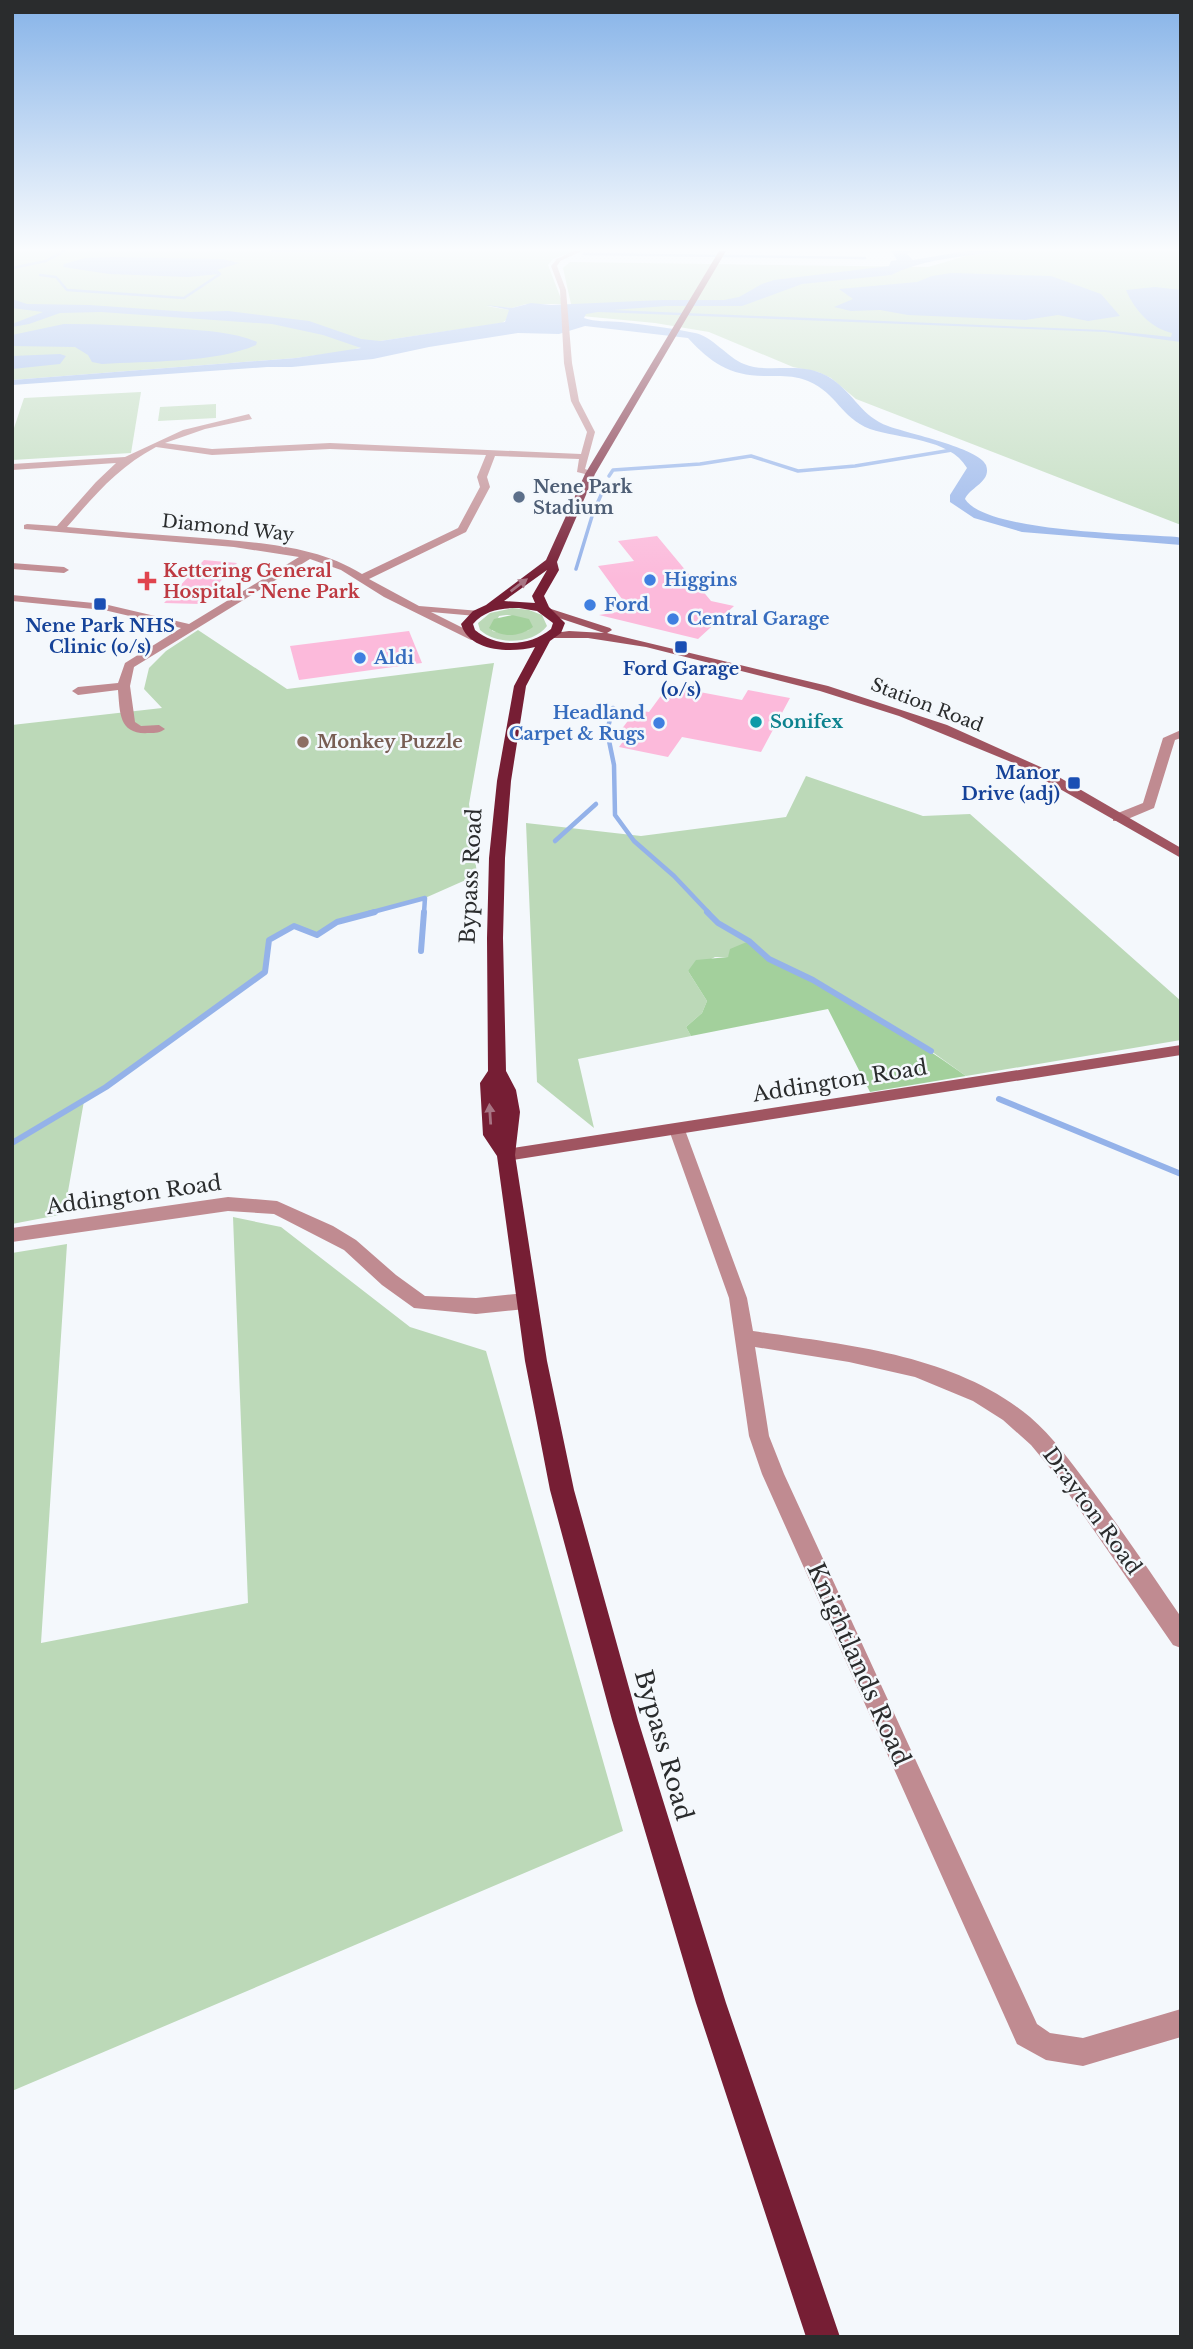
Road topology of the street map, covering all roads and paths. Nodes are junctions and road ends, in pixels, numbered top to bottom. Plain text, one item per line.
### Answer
1 (657, 361) edge
2 (568, 363) edge
3 (643, 383) joint
4 (249, 417) dead end
5 (157, 445) junction
6 (492, 453) junction
7 (585, 457) junction
8 (127, 460) junction
9 (12, 467) edge
10 (590, 474) junction
11 (27, 527) dead end
12 (59, 530) junction
13 (309, 555) junction
14 (51, 558) dead end
15 (551, 562) junction
16 (12, 566) edge
17 (39, 568) junction
18 (64, 570) dead end
19 (362, 578) junction
20 (12, 598) edge
21 (412, 607) junction
22 (546, 610) junction
23 (481, 611) junction
24 (189, 627) junction
25 (475, 638) junction
26 (548, 638) junction
27 (638, 642) junction
28 (496, 645) junction
29 (123, 686) junction
30 (520, 686) junction
31 (78, 691) dead end
32 (159, 729) dead end
33 (1181, 734) edge
34 (1118, 818) junction
35 (1181, 854) edge
36 (1181, 1050) edge
37 (497, 1071) joint
38 (677, 1130) junction
39 (506, 1155) junction
40 (12, 1235) edge
41 (526, 1301) junction
42 (746, 1339) junction
43 (1181, 1637) edge
44 (1181, 2023) edge
45 (823, 2337) edge

1 - 3 highway
2 - 7 street
3 - 10 highway
4 - 5 street
5 - 6 street
5 - 8 street
6 - 7 street
6 - 19 street
7 - 10 street
8 - 9 street
8 - 12 street
10 - 15 highway
11 - 12 street, Diamond Way
12 - 13 street, Diamond Way
13 - 19 street, Diamond Way
13 - 24 street
14 - 17 street
15 - 22 highway
23 -> 15 highway
16 - 17 street
17 - 18 street
19 - 21 street, Diamond Way
20 - 24 street
21 - 23 street, Diamond Way
21 - 25 street, Diamond Way
22 - 23 highway
22 - 26 highway
22 - 27 main road, Station Road
23 - 25 highway
24 - 29 street
25 - 28 highway
26 - 27 main road, Station Road
26 - 28 highway
26 - 30 highway, Bypass Road
27 - 34 main road, Station Road
28 - 30 highway, Bypass Road
29 - 31 street
29 - 32 street
30 - 37 highway, Bypass Road
33 - 34 street
34 - 35 main road, Station Road
36 - 38 main road, Addington Road
37 - 39 highway, Bypass Road
38 - 39 main road, Addington Road
38 - 42 street, Knightlands Road
39 - 41 highway, Bypass Road
40 - 41 street, Addington Road
41 - 45 highway, Bypass Road
42 - 43 street, Drayton Road
42 - 44 street, Knightlands Road

